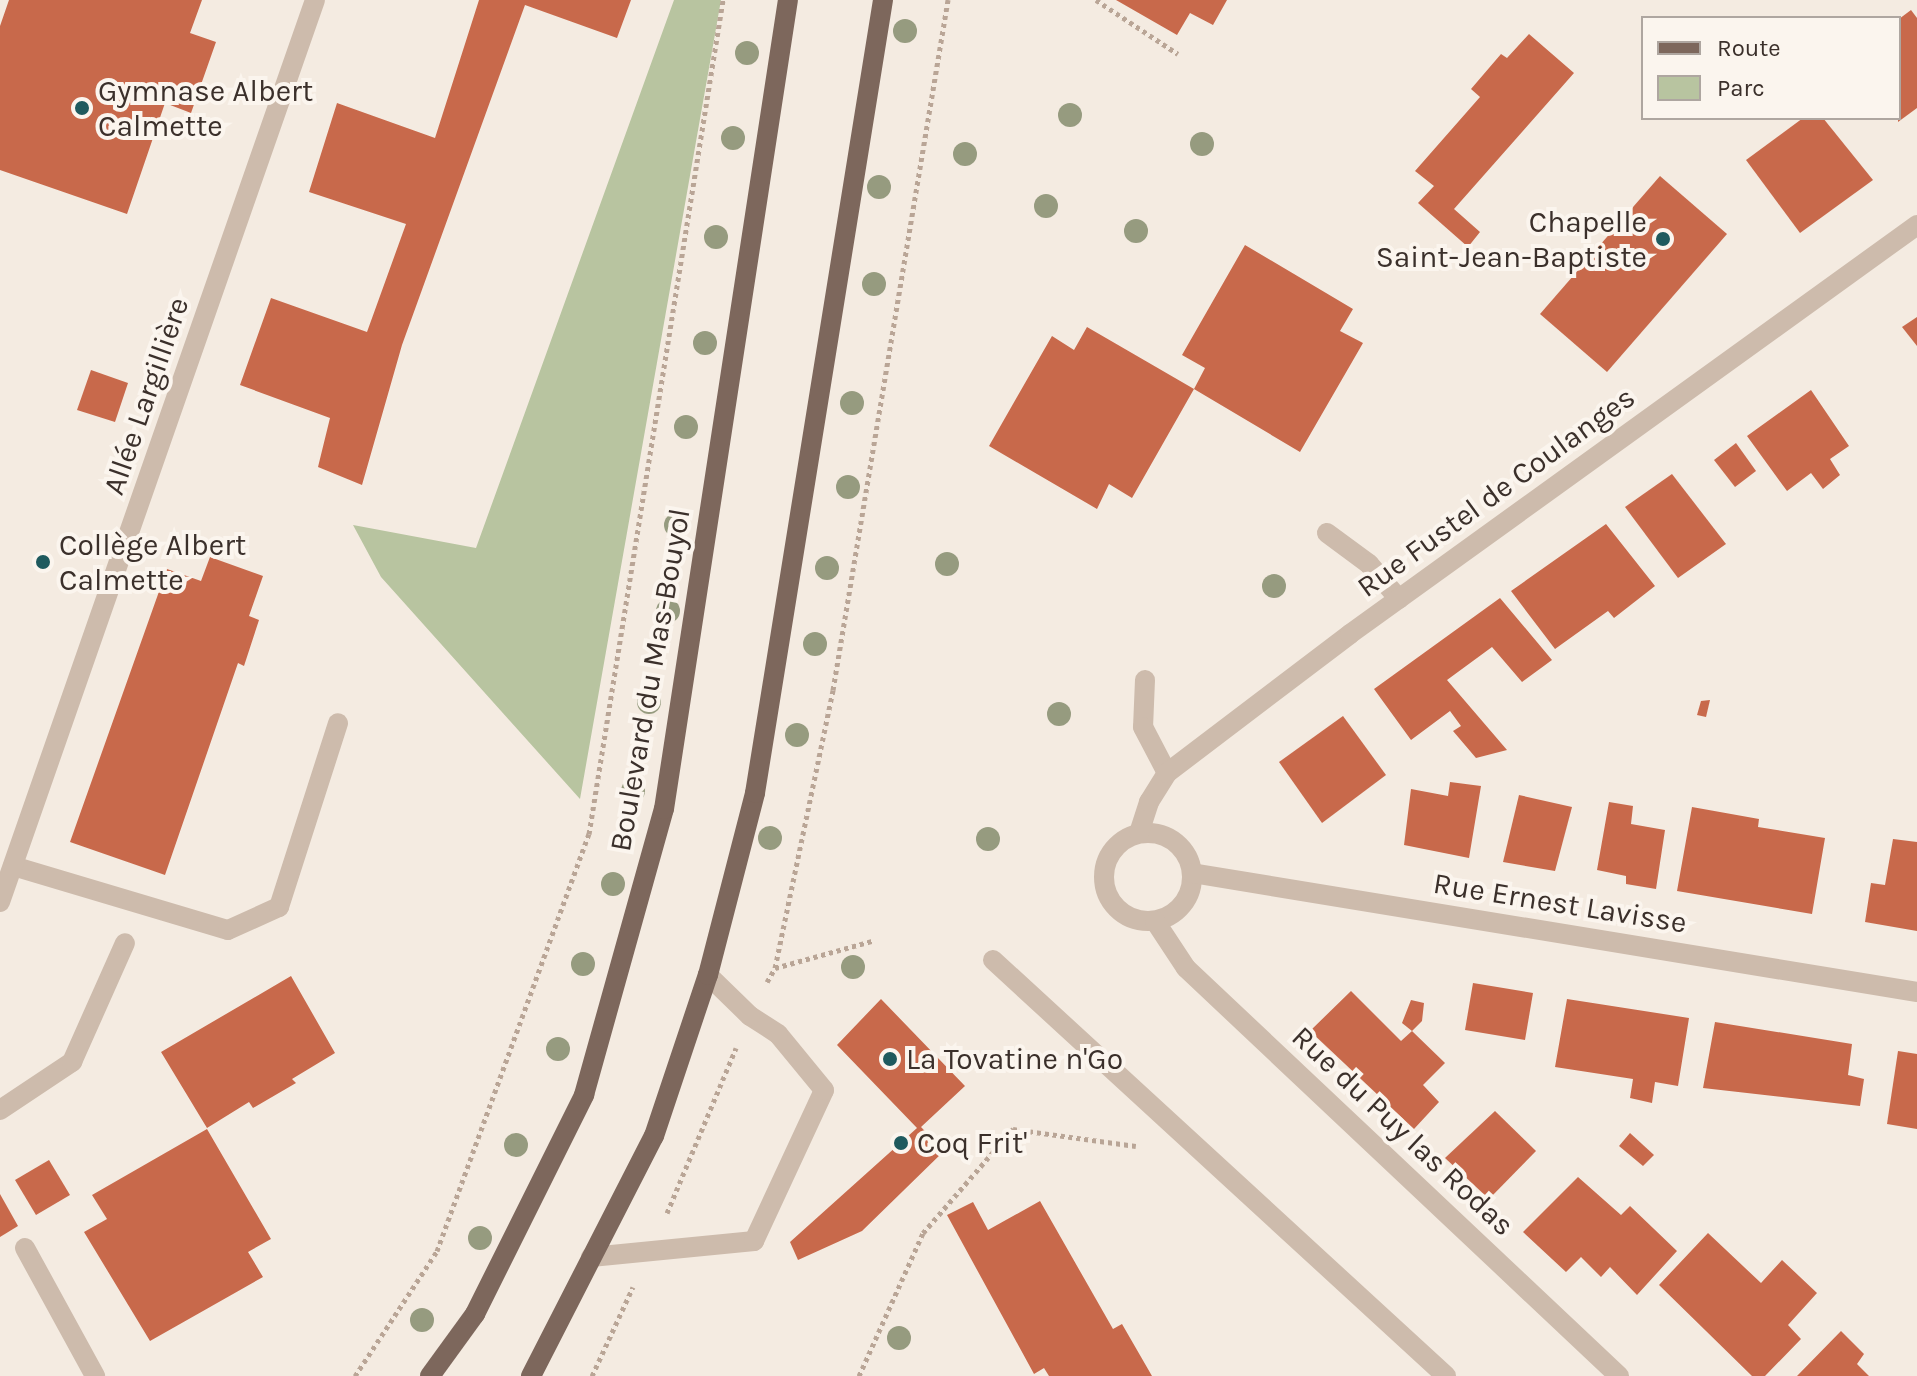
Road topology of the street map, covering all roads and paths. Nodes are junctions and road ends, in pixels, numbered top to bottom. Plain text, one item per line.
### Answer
1 (315, 0) edge
2 (723, 0) edge
3 (788, 0) edge
4 (883, 0) edge
5 (1096, 0) edge
6 (1178, 54) dead end
7 (1917, 225) edge
8 (1327, 533) dead end
9 (1399, 599) junction
10 (1145, 680) dead end
11 (338, 723) dead end
12 (1167, 773) junction
13 (1139, 833) junction
14 (13, 866) junction
15 (1192, 873) junction
16 (0, 902) edge
17 (1155, 921) junction
18 (872, 941) dead end
19 (125, 943) dead end
20 (993, 960) dead end
21 (775, 968) dead end
22 (708, 975) junction
23 (1917, 992) edge
24 (0, 1110) edge
25 (1136, 1146) dead end
26 (25, 1248) dead end
27 (591, 1257) junction
28 (95, 1376) edge
29 (355, 1376) edge
30 (430, 1376) edge
31 (531, 1376) edge
32 (859, 1376) edge
33 (1446, 1376) edge
34 (1619, 1376) edge

1 - 14 street, Allée Largillière
2 - 29 path
3 - 30 main road, Boulevard du Mas-Bouyol
4 - 22 main road
5 - 6 path
7 - 9 street, Rue Fustel de Coulanges
8 - 9 street
9 - 12 street, Rue Fustel de Coulanges
10 - 12 street
11 - 14 street
12 - 13 street, Rue Fustel de Coulanges
13 - 15 street
13 - 17 street
14 - 16 street, Allée Largillière
15 - 17 street
15 - 23 street, Rue Ernest Lavisse
17 - 34 street, Rue du Puy las Rodas
18 - 21 path
19 - 24 street
20 - 33 street
22 - 27 main road
22 - 27 street
25 - 32 path
26 - 28 street
27 - 31 main road

